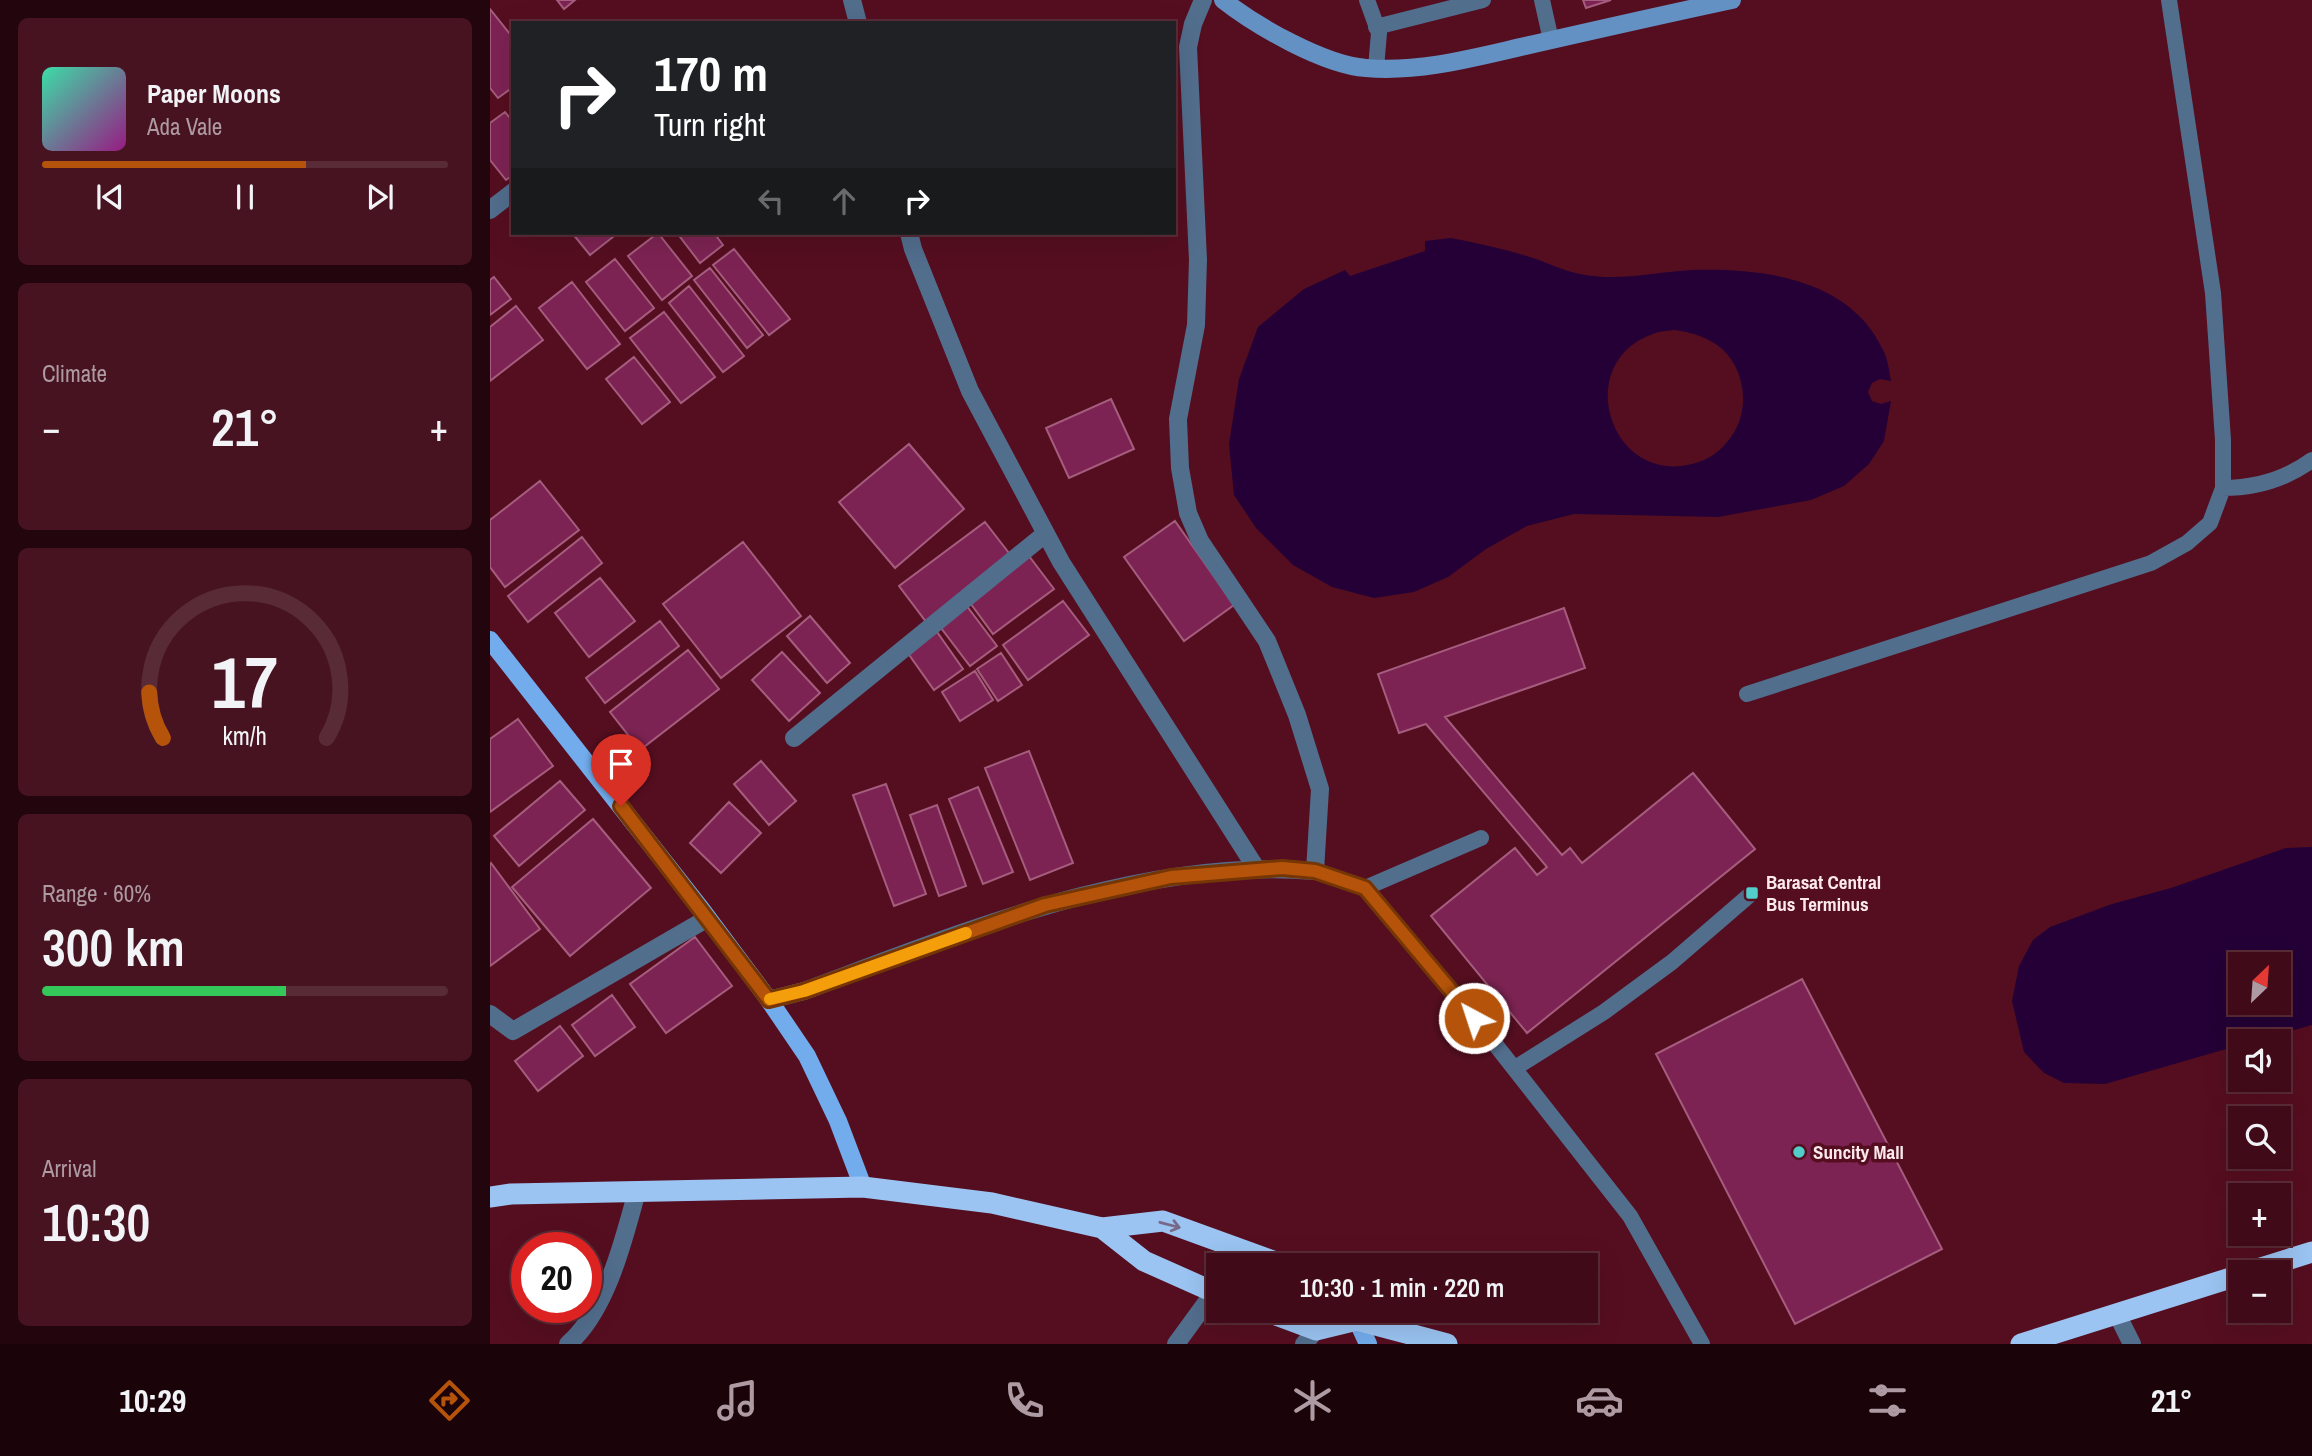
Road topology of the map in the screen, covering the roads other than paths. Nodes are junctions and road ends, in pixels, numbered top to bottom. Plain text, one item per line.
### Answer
1 (852, 0) edge
2 (1203, 0) edge
3 (1223, 0) edge
4 (1367, 0) edge
5 (1483, 0) edge
6 (1542, 0) edge
7 (1732, 0) edge
8 (2169, 0) edge
9 (857, 21) edge
10 (1376, 27) junction
11 (1551, 40) junction
12 (1376, 68) junction
13 (511, 194) edge
14 (490, 210) edge
15 (910, 235) edge
16 (2312, 460) edge
17 (2223, 488) junction
18 (1045, 534) junction
19 (490, 640) edge
20 (1747, 695) dead end
21 (794, 738) dead end
22 (1481, 838) dead end
23 (1256, 868) junction
24 (1315, 871) junction
25 (1365, 888) junction
26 (1752, 893) dead end
27 (708, 918) junction
28 (769, 1000) junction
29 (490, 1014) edge
30 (1515, 1068) junction
31 (863, 1187) junction
32 (637, 1191) junction
33 (490, 1197) edge
34 (1102, 1228) junction
35 (2312, 1252) edge
36 (1251, 1253) edge
37 (2286, 1260) edge
38 (2228, 1279) edge
39 (1206, 1289) edge
40 (1206, 1306) edge
41 (2118, 1314) junction
42 (1286, 1323) edge
43 (1339, 1323) edge
44 (1358, 1323) edge
45 (1377, 1323) edge
46 (1310, 1337) edge
47 (568, 1344) edge
48 (1176, 1344) edge
49 (1368, 1344) edge
50 (1447, 1344) edge
51 (1702, 1344) edge
52 (2021, 1344) edge
53 (2132, 1344) edge

1 - 9 street
2 - 24 street
3 - 12 street
4 - 10 lane
5 - 10 lane
6 - 11 lane
7 - 11 street
8 - 17 lane
10 - 12 lane
11 - 12 street
13 - 14 street
15 - 18 street
16 - 17 lane
17 - 20 lane
18 - 21 street
18 - 23 street
19 - 27 main road
22 - 25 lane
23 - 24 street
23 - 28 street
24 - 25 lane
25 - 30 lane
26 - 30 lane
27 - 28 main road
27 - 29 street
28 - 31 main road
30 - 51 lane
31 - 32 highway
31 - 34 highway
32 - 33 highway
32 - 47 street
34 -> 36 highway
34 - 39 highway
35 - 37 highway
38 - 41 highway
40 - 48 street
41 - 52 highway
41 - 53 street
42 - 46 highway
43 - 46 highway
44 - 49 main road
45 - 50 highway

